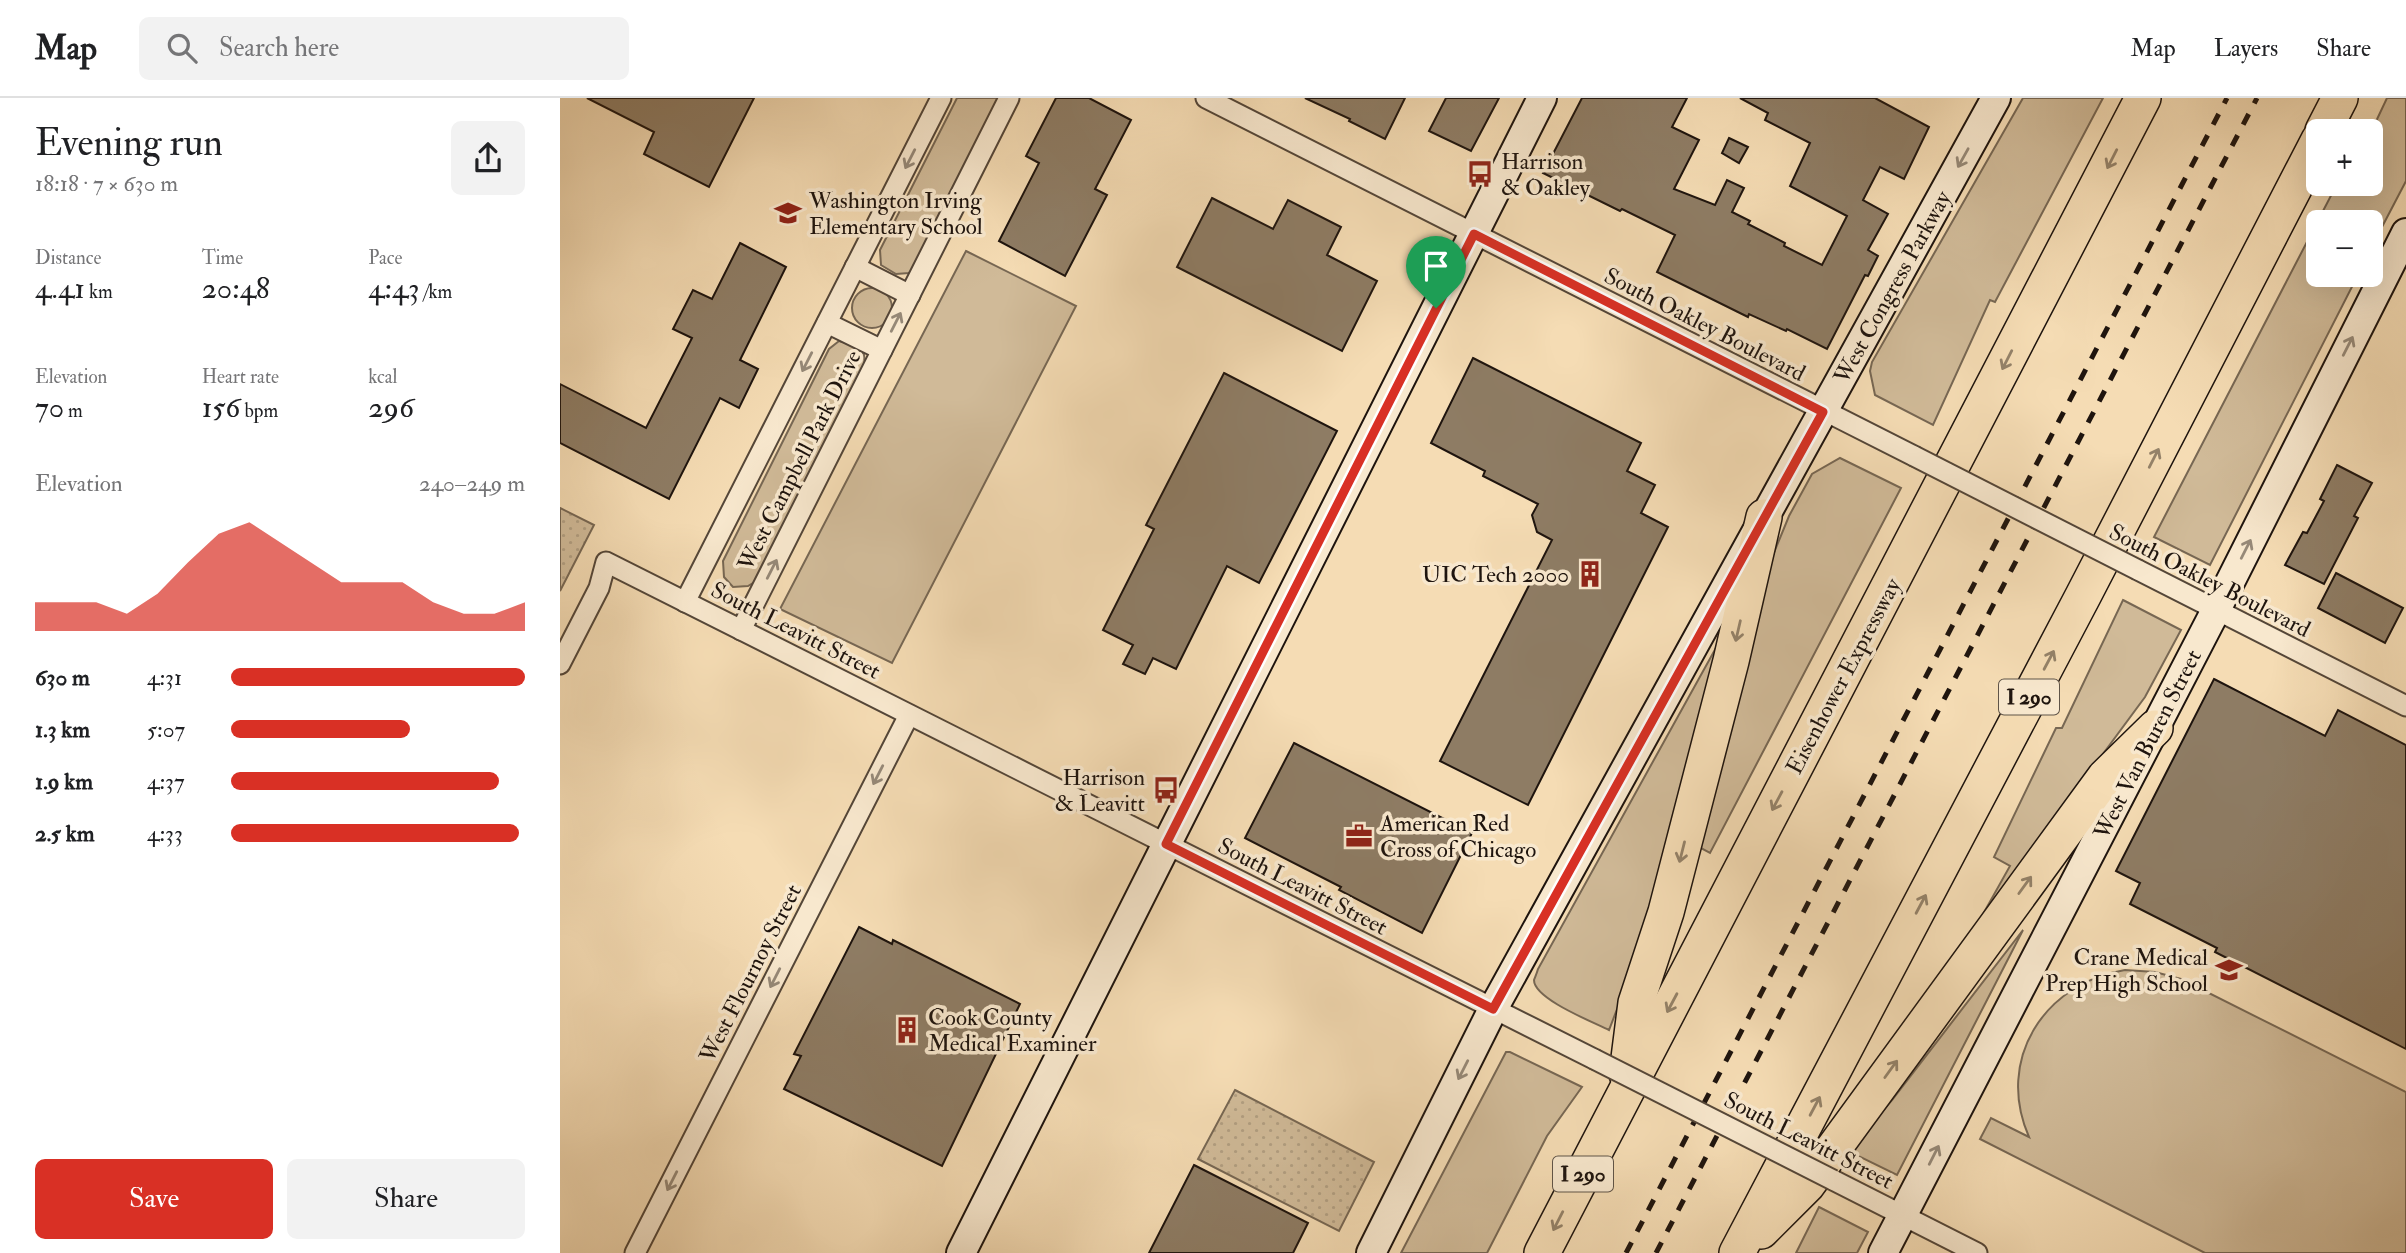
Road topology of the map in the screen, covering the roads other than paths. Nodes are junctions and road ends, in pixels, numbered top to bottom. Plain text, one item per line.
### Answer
1 (941, 98) edge
2 (1009, 98) edge
3 (1206, 98) edge
4 (1542, 98) edge
5 (2143, 98) edge
6 (2340, 98) edge
7 (1990, 100) edge
8 (2329, 119) edge
9 (2306, 165) edge
10 (2406, 233) edge
11 (1474, 234) junction
12 (855, 267) junction
13 (910, 295) junction
14 (827, 323) junction
15 (882, 350) junction
16 (1823, 412) junction
17 (1764, 517) junction
18 (685, 602) junction
19 (2216, 610) junction
20 (741, 630) junction
21 (560, 664) edge
22 (2406, 706) edge
23 (909, 715) junction
24 (2155, 728) junction
25 (1166, 844) junction
26 (1493, 1009) junction
27 (1624, 1095) junction
28 (1903, 1215) junction
29 (635, 1253) edge
30 (961, 1253) edge
31 (1371, 1253) edge
32 (1542, 1253) edge
33 (1738, 1253) edge
34 (1883, 1253) edge
35 (1977, 1253) edge

1 -> 12 street, West Campbell Park Drive
2 - 13 street, West Campbell Park Drive
3 - 11 street, South Oakley Boulevard
4 - 11 street
5 -> 27 highway, Eisenhower Expressway / I 290
6 - 8 highway
7 -> 16 street, West Congress Parkway
33 -> 9 highway, I 290
19 -> 10 street, West Van Buren Street
11 - 16 street, South Oakley Boulevard
11 - 25 street
12 - 13 street
12 - 14 street, West Campbell Park Drive
15 -> 13 street, West Campbell Park Drive
14 - 15 street, West Campbell Park Drive
14 -> 18 street, West Campbell Park Drive
20 -> 15 street, West Campbell Park Drive
16 - 17 street, West Congress Parkway
16 - 19 street, South Oakley Boulevard, bridge
17 - 26 street, West Congress Parkway
17 -> 27 highway
18 - 20 street, South Leavitt Street
18 - 21 street, South Leavitt Street
19 - 22 street, South Oakley Boulevard
19 - 24 street, West Van Buren Street
20 - 23 street, South Leavitt Street
23 - 25 street, South Leavitt Street
23 -> 29 street, West Flournoy Street
28 -> 24 street, West Van Buren Street
33 -> 24 highway
25 - 26 street, South Leavitt Street
25 - 30 street
26 - 28 street, South Leavitt Street, bridge
26 -> 31 street, West Congress Parkway
27 -> 32 highway, Eisenhower Expressway / I 290
28 - 34 street, West Van Buren Street
28 - 35 street, South Leavitt Street

